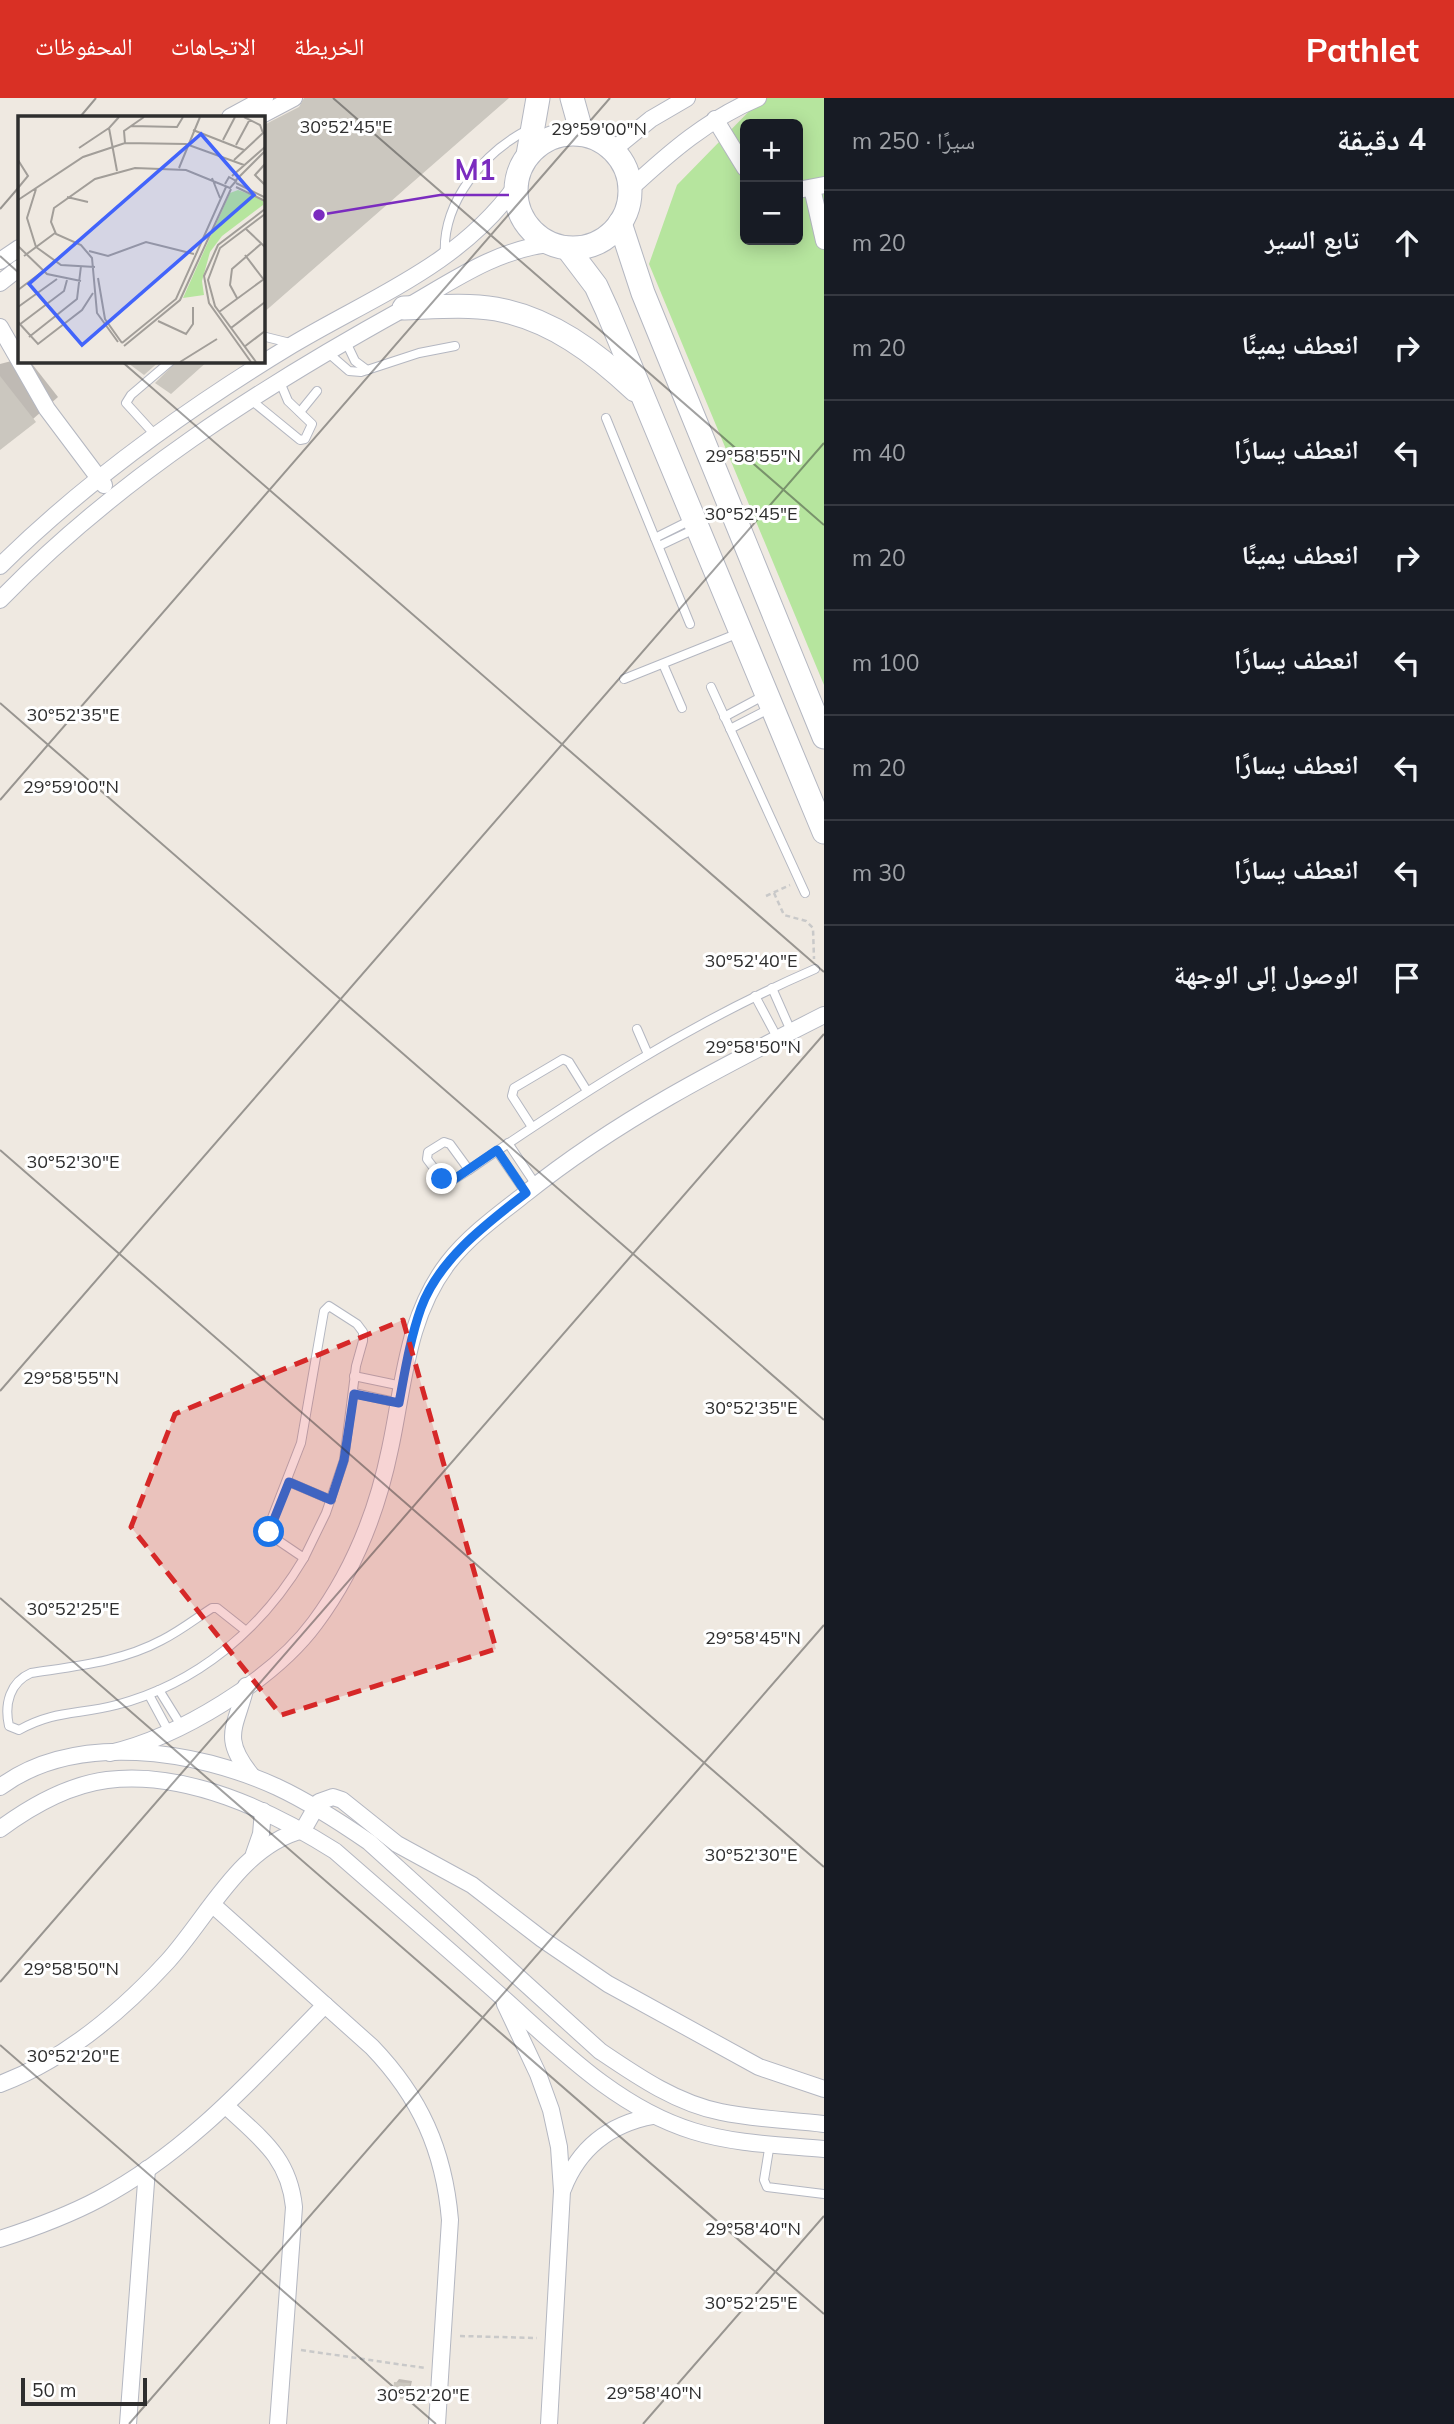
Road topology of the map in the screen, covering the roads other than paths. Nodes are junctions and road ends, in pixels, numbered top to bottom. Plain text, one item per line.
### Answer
1 (265, 98) edge
2 (294, 98) edge
3 (538, 98) edge
4 (572, 98) edge
5 (687, 98) edge
6 (758, 98) edge
7 (232, 116) edge
8 (260, 116) edge
9 (715, 118) junction
10 (535, 126) junction
11 (582, 134) junction
12 (613, 150) junction
13 (528, 155) junction
14 (740, 160) edge
15 (516, 187) junction
16 (811, 188) edge
17 (631, 189) junction
18 (621, 223) junction
19 (824, 241) edge
20 (559, 246) junction
21 (18, 249) edge
22 (446, 258) junction
23 (0, 261) edge
24 (18, 269) edge
25 (0, 283) edge
26 (404, 308) junction
27 (0, 327) edge
28 (264, 336) edge
29 (345, 340) junction
30 (294, 344) junction
31 (455, 346) dead end
32 (326, 350) junction
33 (18, 358) edge
34 (20, 362) edge
35 (171, 362) edge
36 (367, 370) junction
37 (280, 381) junction
38 (317, 391) dead end
39 (642, 397) junction
40 (251, 400) junction
41 (300, 412) junction
42 (606, 418) dead end
43 (156, 436) junction
44 (99, 478) junction
45 (115, 497) junction
46 (695, 523) junction
47 (657, 542) junction
48 (0, 566) edge
49 (0, 600) edge
50 (690, 624) dead end
51 (742, 632) junction
52 (663, 664) junction
53 (624, 679) dead end
54 (711, 687) dead end
55 (770, 700) junction
56 (682, 708) dead end
57 (724, 717) junction
58 (730, 729) junction
59 (824, 737) edge
60 (824, 832) edge
61 (805, 893) dead end
62 (814, 969) road end
63 (772, 988) junction
64 (755, 996) junction
65 (824, 1015) edge
66 (636, 1029) dead end
67 (784, 1035) junction
68 (648, 1052) junction
69 (587, 1091) junction
70 (532, 1127) junction
71 (508, 1143) junction
72 (497, 1150) junction
73 (468, 1170) junction
74 (531, 1189) junction
75 (354, 1376) junction
76 (402, 1385) junction
77 (354, 1394) junction
78 (399, 1403) junction
79 (289, 1482) junction
80 (331, 1500) junction
81 (304, 1558) junction
82 (246, 1631) junction
83 (246, 1686) junction
84 (159, 1690) junction
85 (149, 1695) junction
86 (176, 1730) junction
87 (110, 1753) junction
88 (254, 1777) junction
89 (0, 1787) edge
90 (315, 1808) junction
91 (263, 1811) junction
92 (0, 1829) edge
93 (303, 1830) junction
94 (251, 1859) junction
95 (213, 1905) junction
96 (502, 1998) junction
97 (325, 2005) junction
98 (0, 2084) edge
99 (824, 2089) edge
100 (226, 2106) junction
101 (653, 2116) junction
102 (824, 2124) edge
103 (769, 2143) junction
104 (824, 2149) edge
105 (147, 2169) junction
106 (562, 2192) junction
107 (824, 2194) edge
108 (0, 2239) edge
109 (128, 2424) edge
110 (278, 2424) edge
111 (437, 2424) edge
112 (549, 2424) edge

1 - 7 street
2 - 8 street
3 - 10 street
4 - 11 street
5 - 12 street
6 - 9 street
9 - 14 street
9 - 17 street
10 - 13 street
10 - 22 lane
11 - 12 street
11 - 13 street
12 - 17 street
13 - 15 street
15 - 20 street
15 - 22 street
16 - 19 street
17 - 18 street
18 - 20 street
18 - 59 street
20 - 26 street
20 - 39 street
21 - 23 street
22 - 30 street
24 - 25 street
26 - 29 street
26 - 39 street
27 - 33 street
28 - 30 lane
29 - 32 street
29 - 36 lane
30 - 43 street
31 - 36 lane
32 - 36 lane
32 - 37 street
34 - 44 street
35 - 43 lane
37 - 40 street
37 - 41 lane
38 - 41 lane
39 - 46 street
40 - 41 lane
40 - 45 street
42 - 47 lane
43 - 44 street
44 - 45 street
44 - 48 street
45 - 49 street
46 - 47 lane
46 - 51 street
47 - 50 lane
51 - 52 lane
51 - 55 street
52 - 53 lane
52 - 56 lane
54 - 57 lane
55 - 57 lane
55 - 58 lane
55 - 60 street
57 - 58 lane
58 - 61 lane
62 - 63 lane
63 - 64 lane
63 - 67 lane
64 - 67 lane
64 - 68 lane
65 - 67 street
66 - 68 lane
67 - 74 street
68 - 69 lane
69 - 70 lane
69 - 70 lane
70 - 71 lane
71 - 72 lane
71 - 74 lane
72 - 73 lane
72 - 74 lane
73 - 73 lane
74 - 76 street
75 - 76 lane
75 - 77 lane
75 - 79 lane
76 - 78 street
77 - 78 lane
77 - 80 lane
78 - 83 street
79 - 80 lane
79 - 81 lane
80 - 81 lane
81 - 82 lane
82 - 84 lane
82 - 85 lane
83 - 86 street
83 - 88 street
84 - 85 lane
84 - 86 lane
85 - 86 lane
86 - 87 street
87 - 88 street
87 - 89 street
88 - 90 street
90 - 93 street
90 - 99 street
90 - 102 street
91 - 92 street
91 - 93 street
91 - 94 street
93 - 94 street
93 - 96 street
94 - 95 street
95 - 97 street
95 - 98 street
96 - 101 street
96 - 106 street
97 - 100 street
97 - 111 street
100 - 105 street
100 - 110 street
101 - 103 street
101 - 106 street
103 - 104 street
103 - 107 lane
105 - 108 street
105 - 109 street
106 - 112 street

